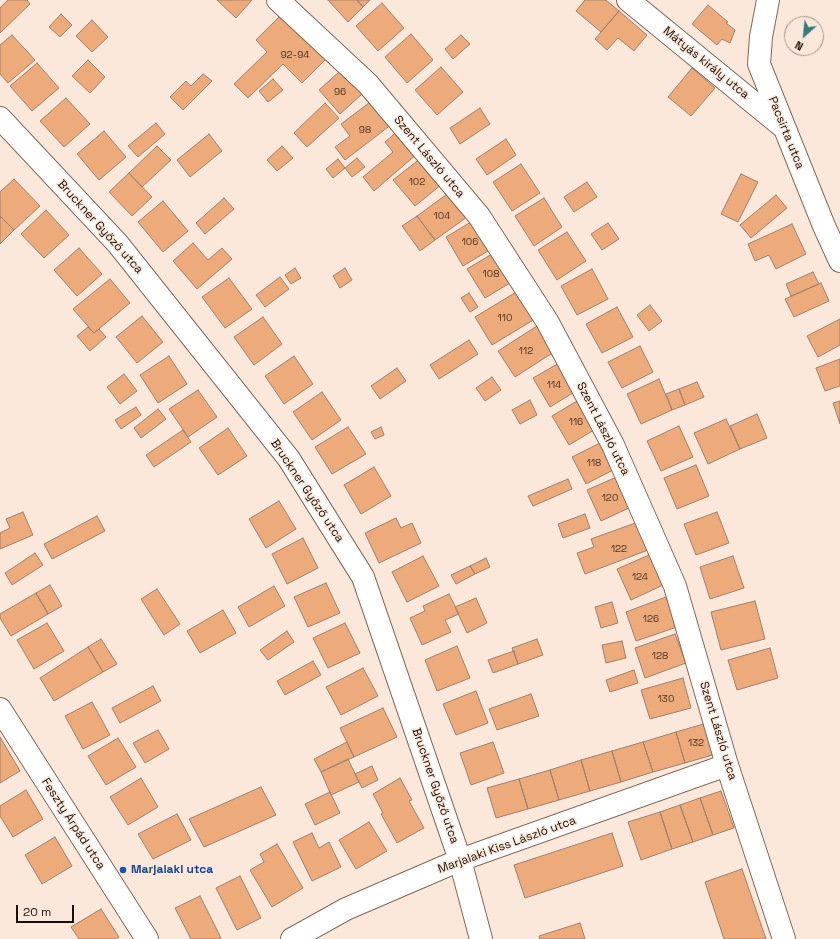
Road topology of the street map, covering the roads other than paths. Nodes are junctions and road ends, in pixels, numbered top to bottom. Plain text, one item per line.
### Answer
1 (278, 0) edge
2 (628, 0) edge
3 (768, 0) edge
4 (0, 118) edge
5 (783, 127) junction
6 (840, 261) edge
7 (0, 709) edge
8 (727, 765) junction
9 (460, 860) junction
10 (147, 939) edge
11 (292, 939) edge
12 (481, 939) edge
13 (784, 939) edge

1 - 8 street, Szent László utca
2 - 5 street, Mátyás király utca
3 - 5 street, Pacsirta utca
4 - 9 street, Bruckner Győző utca
5 - 6 street, Pacsirta utca
7 - 10 street, Feszty Árpád utca
8 - 9 street, Marjalaki Kiss László utca
8 - 13 street, Szent László utca
9 - 11 street, Marjalaki Kiss László utca
9 - 12 street, Bruckner Győző utca

